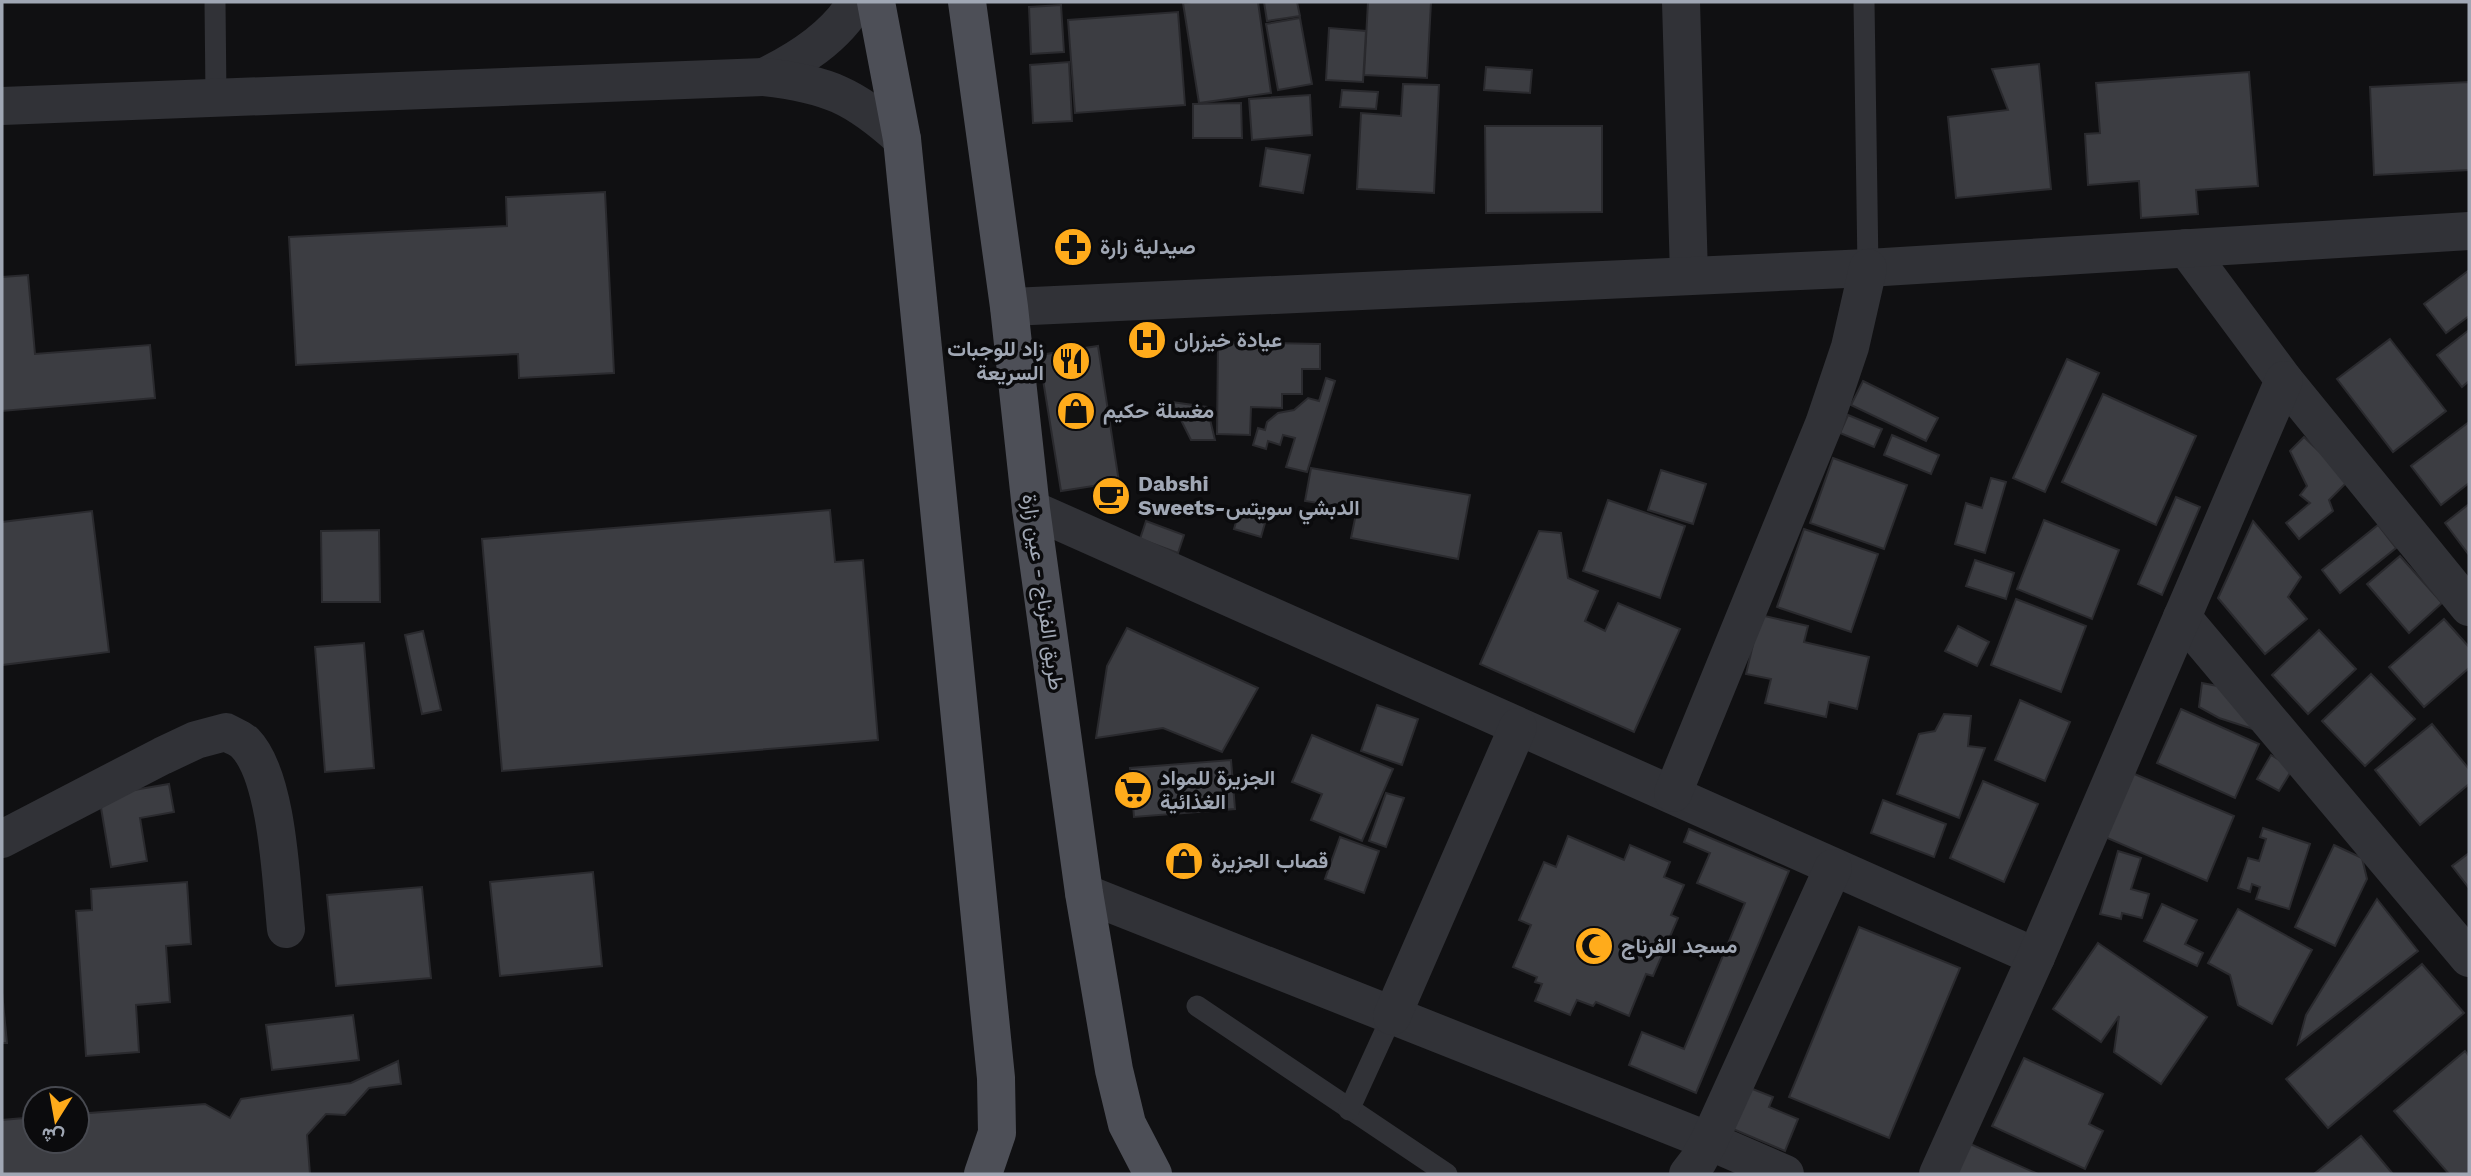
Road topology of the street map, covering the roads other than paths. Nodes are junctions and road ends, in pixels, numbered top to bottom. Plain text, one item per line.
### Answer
1 (215, 2) edge
2 (856, 2) edge
3 (876, 2) edge
4 (967, 2) edge
5 (1681, 2) edge
6 (1864, 2) edge
7 (764, 77) junction
8 (216, 98) junction
9 (2, 106) edge
10 (902, 139) junction
11 (2469, 231) edge
12 (2186, 248) junction
13 (1868, 268) junction
14 (1689, 275) junction
15 (1009, 307) junction
16 (2284, 380) junction
17 (1031, 509) junction
18 (2469, 607) edge
19 (2182, 617) junction
20 (1518, 727) junction
21 (1673, 793) junction
22 (2, 839) edge
23 (1833, 868) junction
24 (1084, 893) junction
25 (286, 929) dead end
26 (2036, 957) junction
27 (2469, 958) edge
28 (1197, 1006) dead end
29 (1392, 1016) junction
30 (1349, 1110) junction
31 (1127, 1124) junction
32 (998, 1133) junction
33 (1709, 1140) junction
34 (983, 1174) edge
35 (1002, 1174) edge
36 (1124, 1174) edge
37 (1153, 1174) edge
38 (1447, 1174) edge
39 (1688, 1174) edge
40 (1785, 1174) edge
41 (1938, 1174) edge

1 - 8 lane
2 - 7 street
3 - 10 main road
4 - 15 main road, طريق الفرناج - عين زارة
5 - 14 street
6 - 13 lane
7 - 8 street
7 - 10 street
8 - 9 street
10 - 32 main road
11 - 12 street
12 - 13 street
12 - 16 street
13 - 14 street
13 - 21 street
14 - 15 street
15 - 17 main road, طريق الفرناج - عين زارة
16 - 18 street
16 - 19 street
17 - 20 street
17 - 24 main road, طريق الفرناج - عين زارة
19 - 26 street
19 - 27 street
20 - 21 street
20 - 29 street
21 - 23 street
22 - 25 street
23 - 26 street
23 - 33 street
24 - 29 street
24 - 31 main road, طريق الفرناج - عين زارة
26 - 41 street
28 - 30 lane
29 - 30 lane
29 - 33 street
30 - 38 lane
31 - 36 main road
31 - 37 main road, طريق الفرناج - عين زارة
32 - 34 main road
32 - 35 main road
33 - 39 street
33 - 40 street

